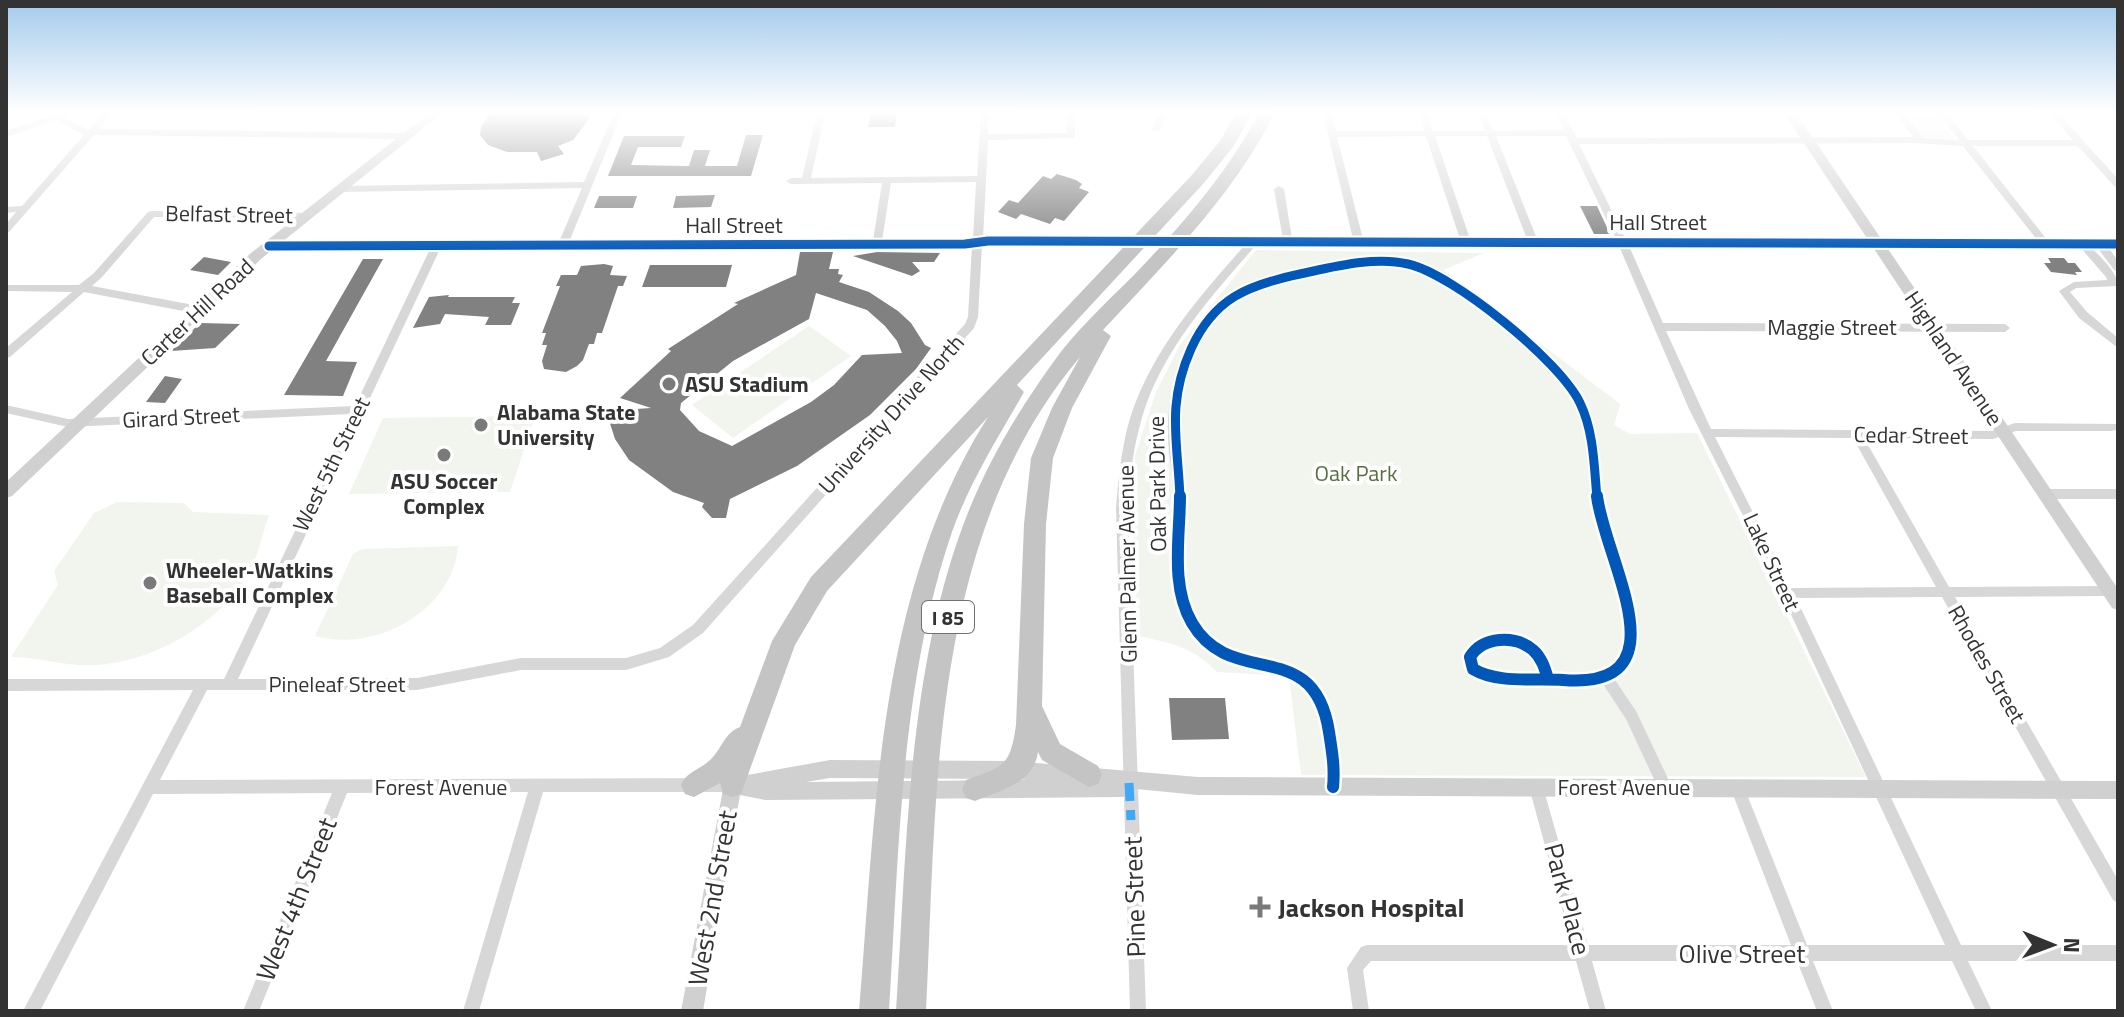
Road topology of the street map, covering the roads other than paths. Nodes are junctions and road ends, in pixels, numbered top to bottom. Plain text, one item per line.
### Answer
1 (67, 160) edge
2 (375, 160) edge
3 (598, 160) edge
4 (811, 160) edge
5 (983, 160) edge
6 (1213, 160) edge
7 (1240, 160) edge
8 (1339, 160) edge
9 (1439, 160) edge
10 (1500, 160) edge
11 (1583, 160) edge
12 (1822, 160) edge
13 (1980, 160) edge
14 (2096, 160) edge
15 (982, 179) junction
16 (791, 181) dead end
17 (806, 181) junction
18 (887, 181) junction
19 (587, 185) junction
20 (2118, 185) edge
21 (339, 189) junction
22 (1279, 189) dead end
23 (24, 209) junction
24 (6, 210) edge
25 (306, 216) junction
26 (6, 230) edge
27 (1198, 241) junction
28 (1254, 241) junction
29 (1288, 241) junction
30 (977, 242) junction
31 (1359, 242) junction
32 (1466, 242) junction
33 (1533, 242) junction
34 (1876, 242) junction
35 (1622, 243) junction
36 (2045, 243) junction
37 (2082, 243) junction
38 (563, 244) junction
39 (877, 244) junction
40 (2100, 244) junction
41 (2118, 244) edge
42 (437, 245) junction
43 (269, 246) junction
44 (1234, 264) junction
45 (2118, 268) edge
46 (1140, 279) junction
47 (2115, 283) edge
48 (6, 288) edge
49 (83, 289) junction
50 (199, 310) junction
51 (1659, 327) junction
52 (1933, 328) junction
53 (2005, 328) dead end
54 (1060, 330) junction
55 (2118, 344) edge
56 (6, 354) edge
57 (6, 409) edge
58 (357, 410) junction
59 (79, 422) junction
60 (2112, 427) dead end
61 (2003, 431) junction
62 (1708, 433) junction
63 (1856, 434) junction
64 (6, 492) edge
65 (2045, 494) junction
66 (2118, 494) edge
67 (1946, 591) junction
68 (1787, 593) junction
69 (2114, 597) edge
70 (664, 653) joint
71 (1606, 678) junction
72 (1548, 679) junction
73 (6, 685) edge
74 (203, 685) junction
75 (228, 685) junction
76 (1028, 696) junction
77 (761, 704) junction
78 (1014, 770) junction
79 (1089, 775) junction
80 (976, 779) junction
81 (1129, 783) junction
82 (694, 785) junction
83 (732, 785) junction
84 (149, 787) junction
85 (342, 787) junction
86 (537, 787) junction
87 (1333, 787) junction
88 (1536, 787) junction
89 (1665, 787) junction
90 (1737, 787) junction
91 (1880, 788) junction
92 (2058, 789) junction
93 (2118, 790) edge
94 (2118, 895) edge
95 (1957, 952) junction
96 (1583, 953) junction
97 (1802, 953) junction
98 (2118, 953) edge
99 (31, 1011) edge
100 (251, 1011) edge
101 (471, 1011) edge
102 (692, 1011) edge
103 (874, 1011) edge
104 (911, 1011) edge
105 (1138, 1011) edge
106 (1361, 1011) edge
107 (1598, 1011) edge
108 (1825, 1011) edge
109 (1984, 1011) edge

1 - 23 street
2 - 21 street, Carter Hill Road
3 - 19 street
4 - 17 street
5 - 15 street, University Drive North
6 - 54 highway, I 85
7 - 46 highway, I 85
8 - 31 street
9 - 32 street
10 - 33 street
11 - 35 street, Lake Street
12 - 34 street, Highland Avenue
13 - 36 street
14 - 20 street
15 - 18 street
15 - 30 street, University Drive North
16 - 17 street
17 - 18 street
18 - 39 street
19 - 21 street
19 - 38 street
21 - 25 street, Carter Hill Road
22 - 29 street
23 - 24 street
23 - 26 street
25 - 43 street, Carter Hill Road
25 - 49 street, Belfast Street
27 - 28 street, Hall Street
27 - 30 street, Hall Street
27 - 44 street, Hall Street
28 - 29 street, Hall Street
28 - 44 street, Glenn Palmer Avenue
29 - 31 street, Hall Street
30 - 39 street, Hall Street
30 - 70 street, University Drive North
31 - 32 street, Hall Street
32 - 33 street, Hall Street
33 - 35 street, Hall Street
34 - 35 street, Hall Street
34 - 36 street, Hall Street
34 - 52 street, Highland Avenue
35 - 51 street, Lake Street
36 - 37 street, Hall Street
37 - 40 street, Hall Street
37 - 47 street
38 - 39 street, Hall Street
38 - 42 street, Hall Street
40 - 41 street, Hall Street
40 - 45 street
42 - 43 street, Hall Street
42 - 58 street, West 5th Street
43 - 50 street, Carter Hill Road
44 - 81 street, Glenn Palmer Avenue
46 - 76 highway
46 - 104 highway, I 85
47 - 55 street
48 - 49 street
49 - 50 street
49 - 56 street
50 - 59 street, Carter Hill Road
51 - 52 street, Maggie Street
51 - 62 street, Lake Street
52 - 53 street, Maggie Street
52 - 61 street, Highland Avenue
54 - 77 highway
54 - 103 highway, I 85
57 - 59 street, Girard Street
58 - 59 street, Girard Street
58 - 75 street, West 5th Street
59 - 64 street, Carter Hill Road
60 - 61 street, Cedar Street
61 - 63 street, Cedar Street
61 - 65 street, Highland Avenue
62 - 63 street, Cedar Street
62 - 68 street, Lake Street
63 - 67 street, Rhodes Street
65 - 66 street
65 - 69 street, Highland Avenue
67 - 68 street
67 - 69 street
67 - 92 street, Rhodes Street
68 - 91 street, Lake Street
70 - 75 street, Pineleaf Street
71 - 72 street
71 - 87 street, Oak Park Drive
71 - 89 street
72 - 72 street
73 - 74 street, Pineleaf Street
74 - 75 street, Pineleaf Street
74 - 84 street
76 - 78 highway
76 - 79 highway
77 - 82 highway
77 - 83 highway
78 - 79 street, Forest Avenue
78 - 80 highway
79 - 81 street, Forest Avenue
80 - 81 street, Forest Avenue
80 - 83 street, Forest Avenue
80 - 83 street, Forest Avenue
81 - 87 street, Forest Avenue
81 - 105 street, Pine Street
82 - 83 street, Forest Avenue
82 - 86 street, Forest Avenue
83 - 102 street, West 2nd Street
84 - 85 street, Forest Avenue
84 - 99 street
85 - 86 street, Forest Avenue
85 - 100 street, West 4th Street
86 - 101 street
87 - 88 street, Forest Avenue
88 - 89 street, Forest Avenue
88 - 96 street, Park Place
89 - 90 street, Forest Avenue
90 - 91 street, Forest Avenue
90 - 97 street
91 - 92 street, Forest Avenue
91 - 95 street, Lake Street
92 - 93 street, Forest Avenue
92 - 94 street, Rhodes Street
95 - 97 street, Olive Street
95 - 98 street, Olive Street
95 - 109 street, Lake Street
96 - 97 street, Olive Street
96 - 106 street, Olive Street
96 - 107 street, Park Place
97 - 108 street

